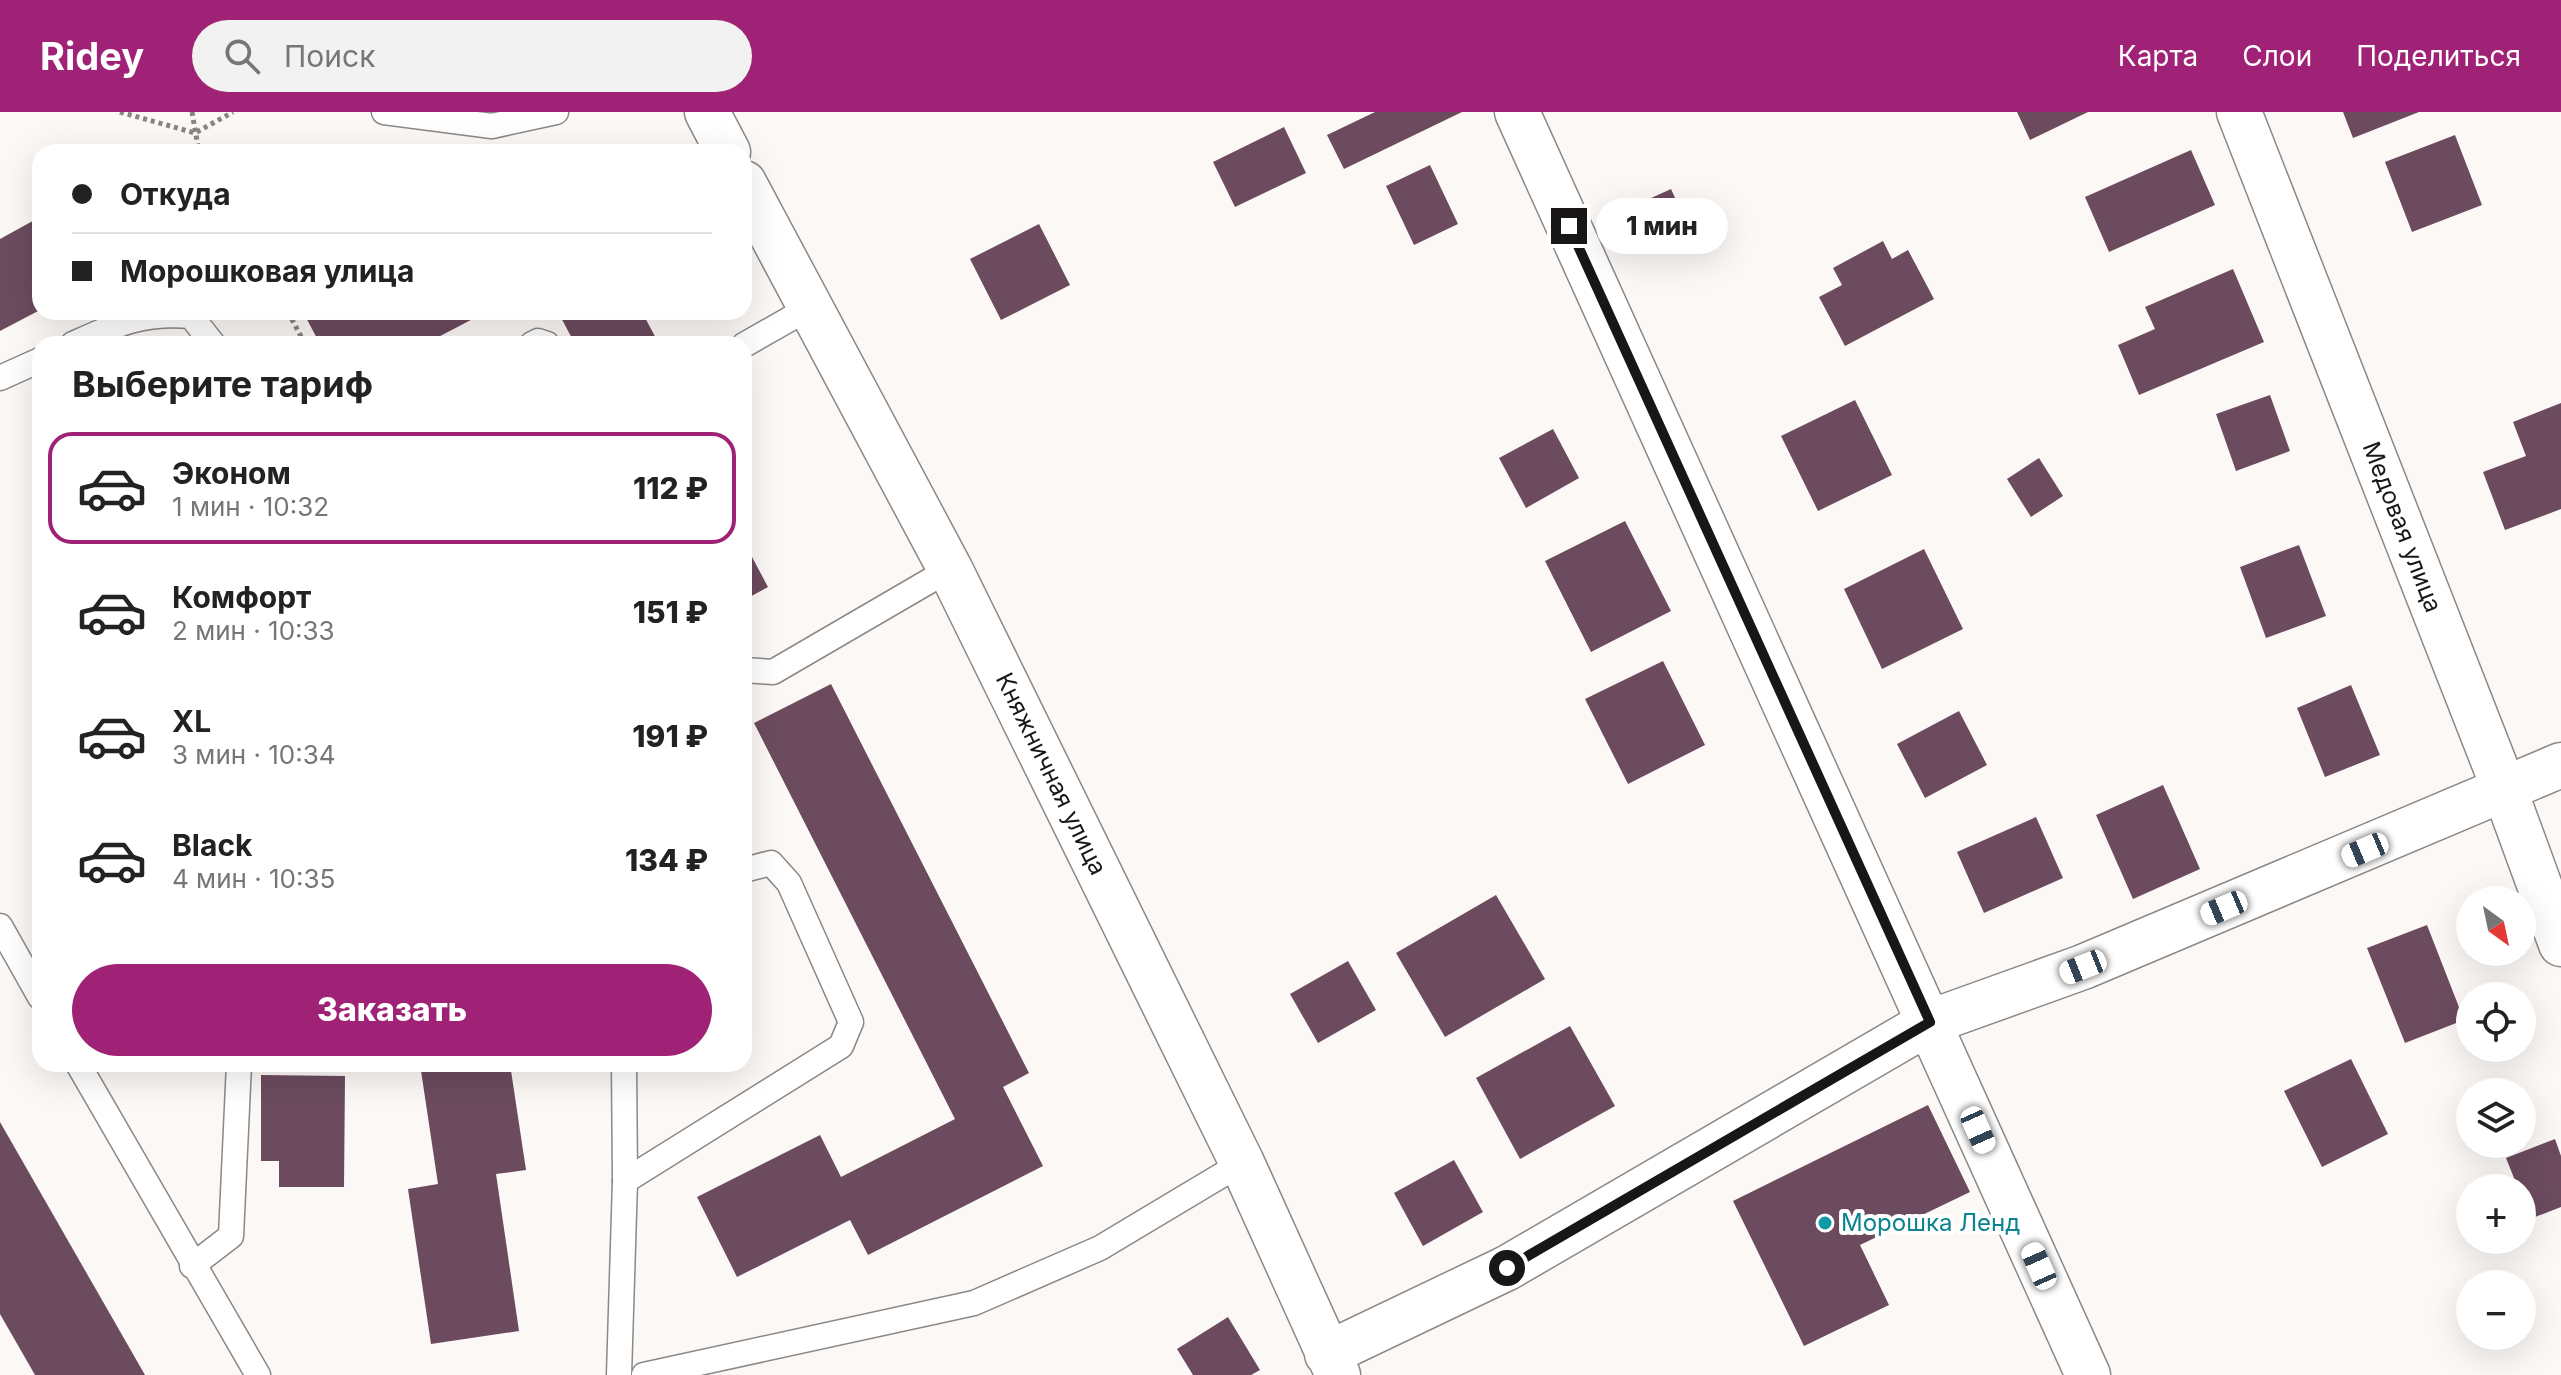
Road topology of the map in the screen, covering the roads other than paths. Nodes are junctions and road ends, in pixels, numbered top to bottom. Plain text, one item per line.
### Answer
1 (384, 112) edge
2 (556, 112) edge
3 (707, 112) edge
4 (1517, 112) edge
5 (2239, 112) edge
6 (724, 144) edge
7 (752, 198) edge
8 (809, 308) junction
9 (125, 320) edge
10 (194, 320) edge
11 (90, 336) edge
12 (207, 336) edge
13 (752, 340) edge
14 (32, 364) edge
15 (0, 378) edge
16 (950, 569) junction
17 (752, 671) edge
18 (2561, 765) edge
19 (2505, 791) junction
20 (752, 868) edge
21 (0, 926) edge
22 (2561, 944) edge
23 (32, 983) edge
24 (1930, 1022) junction
25 (83, 1072) edge
26 (239, 1072) edge
27 (624, 1072) edge
28 (1242, 1163) junction
29 (625, 1181) junction
30 (192, 1266) junction
31 (1333, 1364) edge
32 (258, 1375) edge
33 (619, 1375) edge
34 (644, 1375) edge
35 (2088, 1375) edge

1 - 2 lane
3 - 6 street
4 - 24 street
5 - 19 street, Медовая улица
7 - 8 street, Княжничная улица
8 - 13 lane
8 - 16 street, Княжничная улица
9 - 11 lane
10 - 12 lane
14 - 15 lane
16 - 17 lane
16 - 28 street, Княжничная улица
18 - 19 street
19 - 22 street, Медовая улица
19 - 24 street
20 - 29 lane
21 - 23 lane
24 - 31 street
24 - 35 street
25 - 30 lane
26 - 30 lane
27 - 29 lane
28 - 31 street, Княжничная улица
28 - 34 lane
29 - 33 lane
30 - 32 lane

